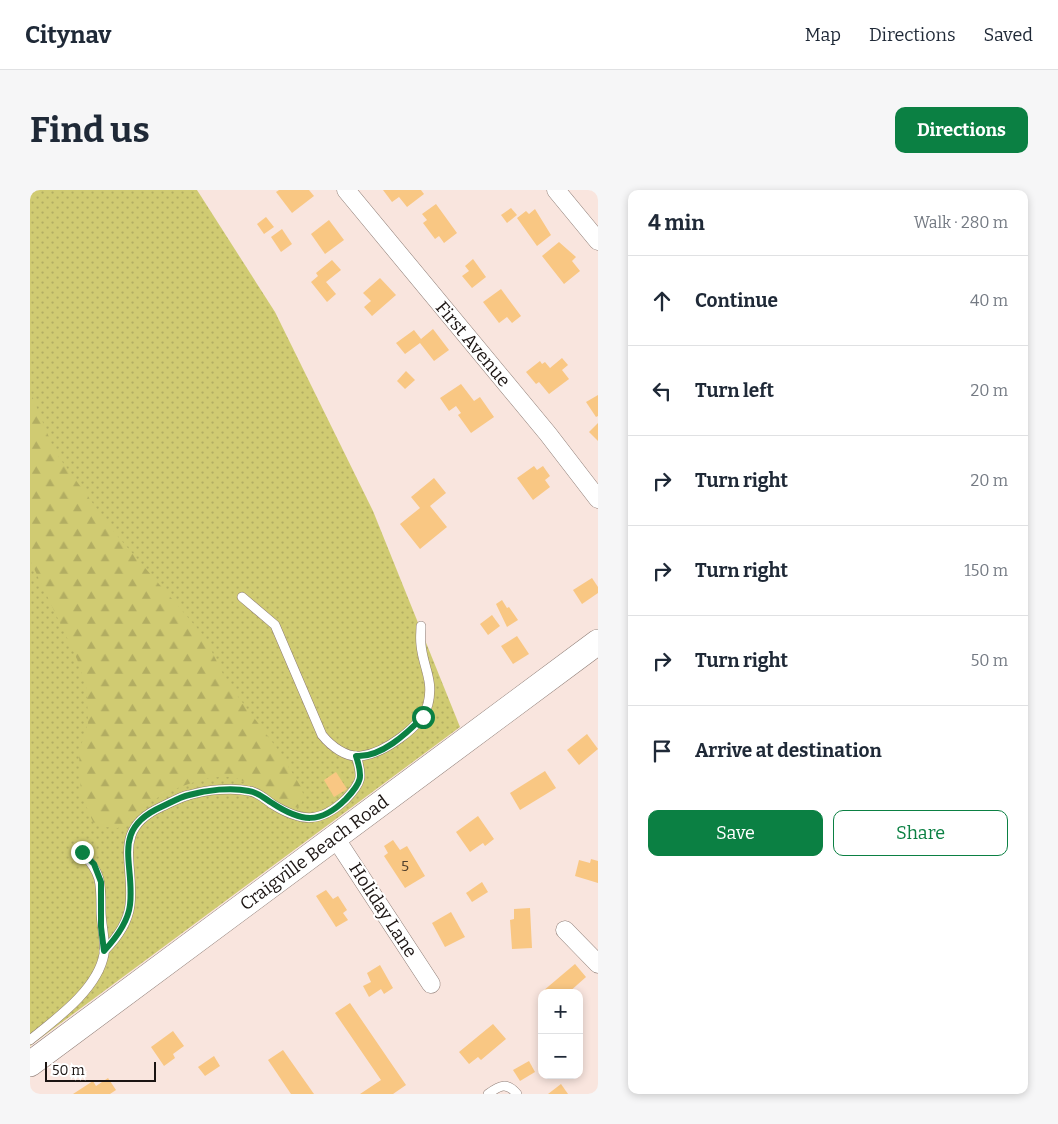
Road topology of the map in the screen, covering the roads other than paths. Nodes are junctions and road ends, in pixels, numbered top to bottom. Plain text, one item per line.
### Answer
1 (346, 190) edge
2 (556, 190) edge
3 (598, 241) edge
4 (598, 499) edge
5 (242, 597) dead end
6 (421, 626) dead end
7 (598, 642) edge
8 (356, 756) junction
9 (334, 836) junction
10 (82, 852) dead end
11 (565, 930) dead end
12 (104, 951) junction
13 (598, 964) edge
14 (431, 984) dead end
15 (30, 1040) edge
16 (30, 1064) edge
17 (488, 1094) edge
18 (517, 1094) edge

1 - 4 street, First Avenue
2 - 3 street
5 - 8 lane
6 - 8 lane
7 - 9 main road, Craigville Beach Road
8 - 12 lane
9 - 14 street, Holiday Lane
9 - 16 main road, Craigville Beach Road
10 - 12 lane
11 - 13 street
12 - 15 lane
17 - 18 lane

